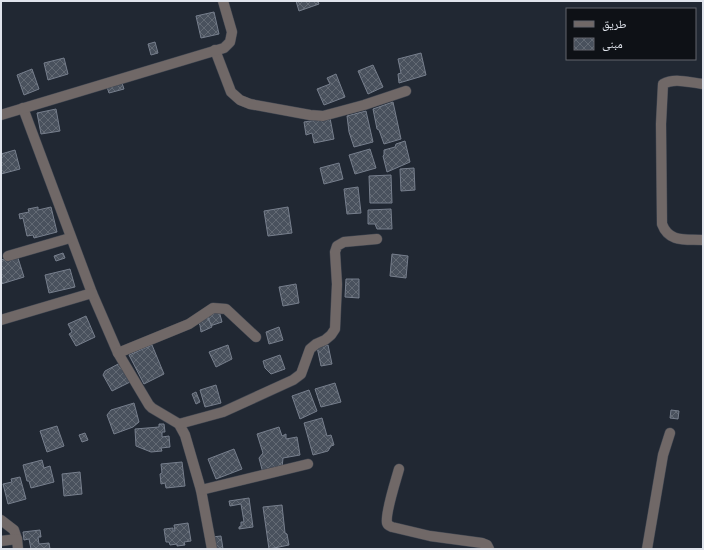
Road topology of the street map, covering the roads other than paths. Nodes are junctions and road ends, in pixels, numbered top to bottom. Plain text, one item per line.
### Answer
1 (224, 1) edge
2 (216, 50) junction
3 (703, 84) edge
4 (406, 91) dead end
5 (23, 108) junction
6 (1, 115) edge
7 (70, 238) junction
8 (377, 239) dead end
9 (703, 240) edge
10 (8, 256) dead end
11 (92, 293) junction
12 (1, 320) edge
13 (256, 337) dead end
14 (118, 353) junction
15 (179, 424) junction
16 (670, 433) dead end
17 (308, 464) dead end
18 (399, 469) dead end
19 (201, 490) junction
20 (1, 520) edge
21 (1, 541) edge
22 (18, 544) edge
23 (212, 549) edge
24 (489, 549) edge
25 (647, 549) edge

1 - 2 street
2 - 4 street
2 - 5 street
3 - 9 street
5 - 6 street
5 - 7 street
7 - 10 street
7 - 11 street
8 - 15 street
11 - 12 street
11 - 14 street
13 - 14 street
14 - 15 street
15 - 19 street
16 - 25 street
17 - 19 street
18 - 24 street
19 - 23 street
20 - 22 street
21 - 22 street

